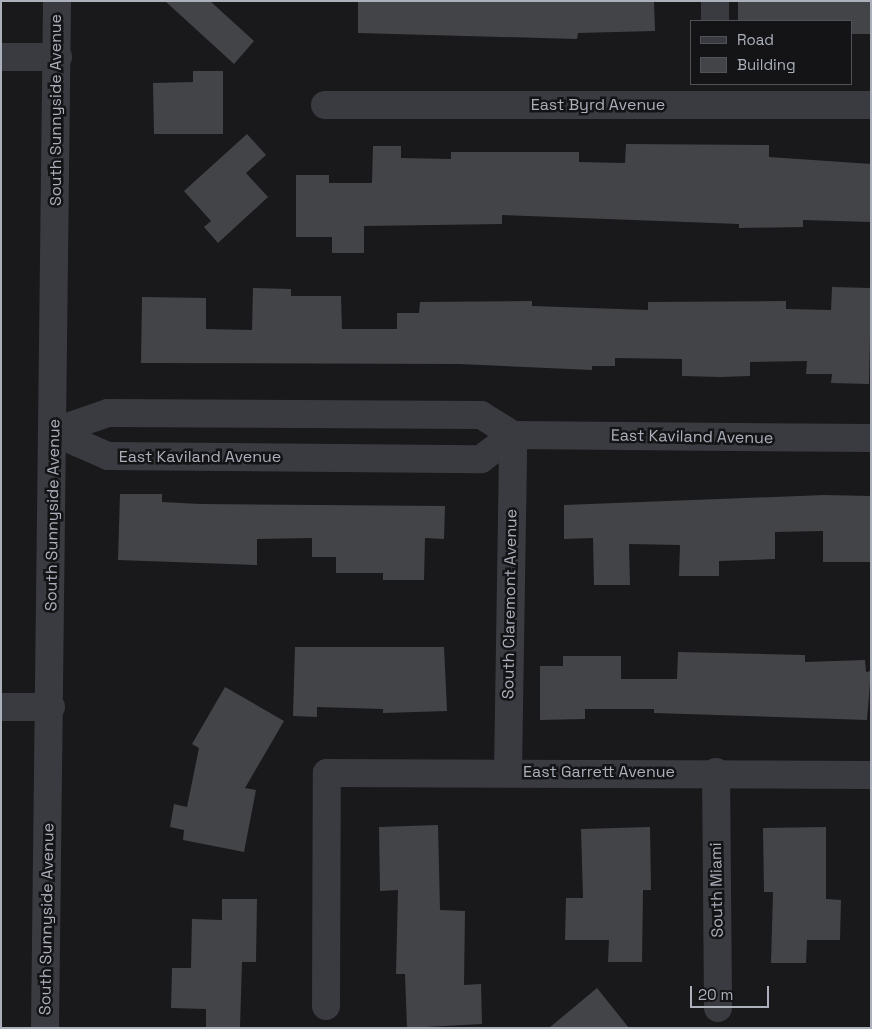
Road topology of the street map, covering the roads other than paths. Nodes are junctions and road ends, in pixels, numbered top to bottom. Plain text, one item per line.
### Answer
1 (57, 1) edge
2 (715, 1) edge
3 (715, 20) edge
4 (1, 57) edge
5 (58, 57) junction
6 (715, 94) edge
7 (326, 105) dead end
8 (871, 105) edge
9 (53, 432) junction
10 (513, 435) junction
11 (871, 438) edge
12 (1, 707) edge
13 (50, 707) junction
14 (508, 772) junction
15 (716, 772) junction
16 (871, 775) edge
17 (326, 1006) dead end
18 (718, 1008) dead end
19 (44, 1028) edge

1 - 5 street, South Sunnyside Avenue
2 - 3 street
4 - 5 street
5 - 9 street, South Sunnyside Avenue
6 - 7 street, East Byrd Avenue
6 - 8 street, East Byrd Avenue
9 - 10 street
9 - 10 street, East Kaviland Avenue
9 - 13 street, South Sunnyside Avenue
10 - 11 street, East Kaviland Avenue
10 - 14 street, South Claremont Avenue
12 - 13 street
13 - 19 street, South Sunnyside Avenue
14 - 15 street, East Garrett Avenue
14 - 17 street, East Garrett Avenue
15 - 16 street, East Garrett Avenue
15 - 18 street, South Miami

